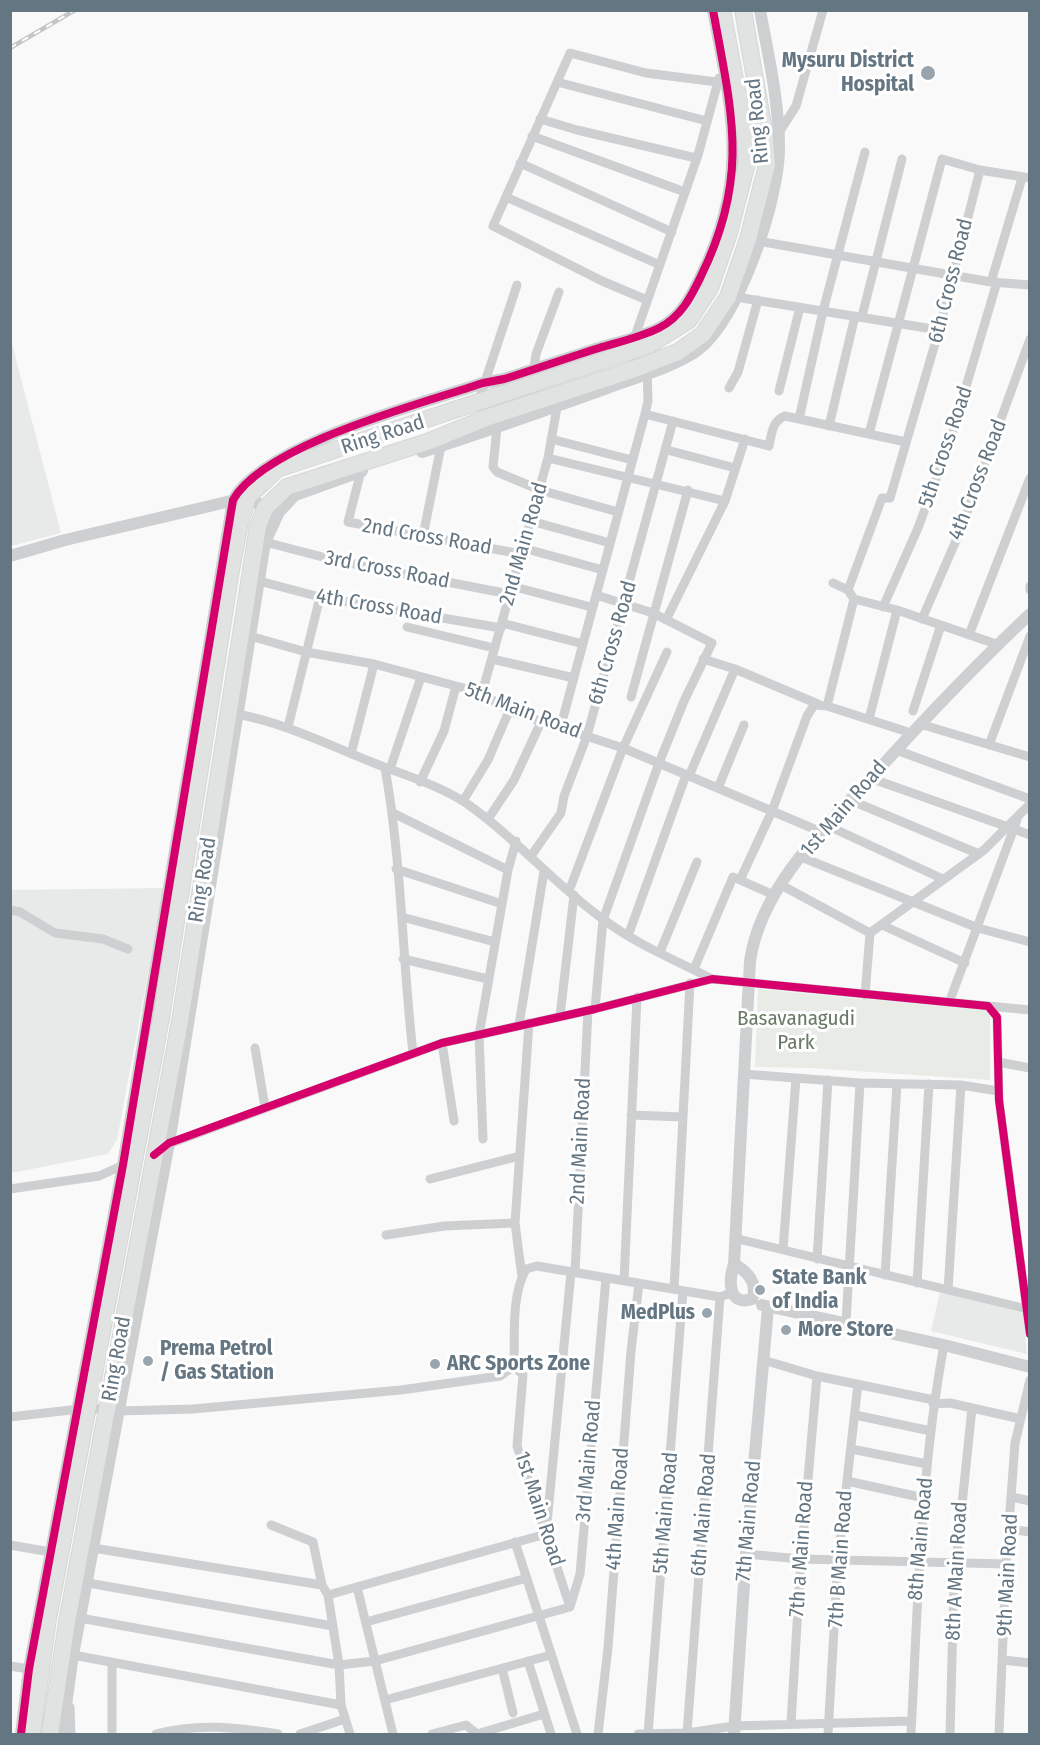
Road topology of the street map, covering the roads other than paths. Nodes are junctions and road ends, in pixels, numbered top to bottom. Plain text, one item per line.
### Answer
1 (713, 10) edge
2 (722, 10) edge
3 (743, 10) edge
4 (760, 10) edge
5 (822, 10) edge
6 (725, 38) junction
7 (724, 66) junction
8 (557, 82) junction
9 (717, 82) junction
10 (540, 119) junction
11 (707, 121) junction
12 (778, 134) junction
13 (532, 136) junction
14 (865, 152) dead end
15 (696, 158) junction
16 (902, 159) dead end
17 (520, 163) junction
18 (980, 170) junction
19 (1026, 178) edge
20 (685, 192) junction
21 (506, 197) junction
22 (672, 232) junction
23 (758, 241) junction
24 (838, 255) junction
25 (876, 261) junction
26 (660, 265) junction
27 (914, 267) junction
28 (952, 273) junction
29 (994, 282) junction
30 (517, 285) dead end
31 (1029, 285) edge
32 (559, 292) dead end
33 (736, 297) junction
34 (647, 300) junction
35 (758, 300) junction
36 (800, 307) junction
37 (823, 311) junction
38 (859, 316) junction
39 (898, 323) junction
40 (939, 330) junction
41 (1029, 339) edge
42 (633, 344) junction
43 (598, 361) junction
44 (534, 369) junction
45 (647, 369) junction
46 (602, 380) junction
47 (483, 382) junction
48 (729, 388) dead end
49 (779, 392) dead end
50 (479, 400) junction
51 (558, 400) junction
52 (645, 414) junction
53 (799, 419) junction
54 (673, 421) junction
55 (829, 426) junction
56 (497, 427) junction
57 (869, 434) junction
58 (745, 439) junction
59 (551, 440) junction
60 (906, 442) junction
61 (441, 446) junction
62 (667, 450) junction
63 (548, 458) junction
64 (633, 460) junction
65 (735, 468) junction
66 (361, 471) junction
67 (628, 477) junction
68 (1029, 478) edge
69 (658, 483) junction
70 (540, 490) junction
71 (688, 490) junction
72 (240, 499) junction
73 (725, 501) junction
74 (265, 508) junction
75 (618, 512) junction
76 (531, 521) junction
77 (423, 536) junction
78 (265, 542) junction
79 (610, 543) junction
80 (522, 551) junction
81 (10, 556) edge
82 (603, 570) junction
83 (259, 581) junction
84 (833, 583) dead end
85 (510, 590) junction
86 (848, 590) junction
87 (596, 595) junction
88 (320, 597) junction
89 (854, 600) junction
90 (625, 603) junction
91 (591, 607) junction
92 (883, 607) junction
93 (897, 610) junction
94 (653, 613) junction
95 (1028, 618) edge
96 (922, 619) junction
97 (666, 620) junction
98 (501, 625) junction
99 (941, 626) junction
100 (407, 627) dead end
101 (969, 635) junction
102 (250, 636) junction
103 (1029, 636) edge
104 (583, 644) junction
105 (999, 645) junction
106 (495, 648) junction
107 (306, 652) junction
108 (667, 652) dead end
109 (492, 659) junction
110 (703, 659) junction
111 (374, 664) junction
112 (735, 669) junction
113 (421, 677) junction
114 (574, 678) junction
115 (456, 686) junction
116 (482, 693) junction
117 (631, 697) dead end
118 (822, 705) junction
119 (509, 711) junction
120 (913, 711) dead end
121 (237, 714) junction
122 (869, 719) junction
123 (541, 722) junction
124 (744, 725) dead end
125 (288, 727) junction
126 (560, 729) junction
127 (916, 729) junction
128 (587, 736) junction
129 (989, 745) junction
130 (624, 748) junction
131 (896, 750) junction
132 (351, 754) junction
133 (1029, 757) edge
134 (659, 763) junction
135 (387, 768) junction
136 (687, 775) junction
137 (870, 778) junction
138 (420, 782) junction
139 (718, 788) junction
140 (1029, 799) edge
141 (849, 800) junction
142 (463, 801) junction
143 (1029, 804) edge
144 (772, 811) junction
145 (393, 813) junction
146 (488, 819) junction
147 (823, 828) junction
148 (1011, 828) junction
149 (1029, 835) edge
150 (516, 842) junction
151 (979, 854) junction
152 (531, 856) junction
153 (801, 857) junction
154 (697, 862) dead end
155 (396, 869) junction
156 (508, 870) junction
157 (544, 871) junction
158 (943, 879) junction
159 (740, 880) junction
160 (778, 890) junction
161 (571, 893) junction
162 (912, 903) junction
163 (502, 904) junction
164 (10, 910) edge
165 (402, 917) junction
166 (603, 920) junction
167 (882, 925) junction
168 (978, 928) junction
169 (870, 933) junction
170 (628, 936) junction
171 (495, 942) junction
172 (1029, 942) edge
173 (128, 949) dead end
174 (660, 952) junction
175 (403, 959) junction
176 (965, 963) junction
177 (694, 969) junction
178 (488, 979) junction
179 (712, 979) junction
180 (749, 981) junction
181 (690, 983) junction
182 (865, 995) junction
183 (637, 997) junction
184 (950, 1000) junction
185 (988, 1006) junction
186 (591, 1010) junction
187 (1029, 1010) edge
188 (560, 1016) junction
189 (529, 1023) junction
190 (519, 1026) junction
191 (479, 1035) junction
192 (442, 1043) junction
193 (255, 1048) dead end
194 (412, 1053) junction
195 (998, 1062) junction
196 (1029, 1068) edge
197 (744, 1074) junction
198 (796, 1078) junction
199 (828, 1080) junction
200 (860, 1083) junction
201 (897, 1084) junction
202 (928, 1084) junction
203 (961, 1085) junction
204 (998, 1091) junction
205 (265, 1107) junction
206 (631, 1115) junction
207 (683, 1117) junction
208 (454, 1121) dead end
209 (483, 1139) dead end
210 (169, 1143) junction
211 (154, 1155) junction
212 (520, 1156) junction
213 (128, 1163) junction
214 (430, 1179) dead end
215 (10, 1189) edge
216 (515, 1223) junction
217 (386, 1235) dead end
218 (734, 1238) junction
219 (783, 1250) junction
220 (817, 1258) junction
221 (1025, 1258) edge
222 (734, 1264) junction
223 (850, 1266) junction
224 (573, 1272) junction
225 (885, 1275) junction
226 (522, 1277) junction
227 (606, 1278) junction
228 (624, 1281) junction
229 (639, 1283) junction
230 (917, 1283) junction
231 (678, 1290) junction
232 (948, 1290) junction
233 (726, 1295) junction
234 (752, 1299) junction
235 (768, 1308) junction
236 (1028, 1309) junction
237 (846, 1322) junction
238 (1029, 1334) edge
239 (944, 1345) junction
240 (763, 1360) junction
241 (514, 1366) junction
242 (1029, 1367) edge
243 (817, 1376) junction
244 (1029, 1380) edge
245 (858, 1384) junction
246 (934, 1402) junction
247 (972, 1408) junction
248 (82, 1409) junction
249 (113, 1411) junction
250 (855, 1415) junction
251 (10, 1417) edge
252 (1021, 1419) junction
253 (931, 1431) junction
254 (851, 1449) junction
255 (927, 1464) junction
256 (847, 1481) junction
257 (1012, 1497) junction
258 (924, 1498) junction
259 (1029, 1501) edge
260 (271, 1525) dead end
261 (1009, 1529) junction
262 (1029, 1532) edge
263 (546, 1534) junction
264 (514, 1542) junction
265 (10, 1545) edge
266 (93, 1548) junction
267 (56, 1553) junction
268 (746, 1554) junction
269 (801, 1559) junction
270 (838, 1560) junction
271 (917, 1563) junction
272 (956, 1564) junction
273 (1006, 1564) junction
274 (526, 1578) junction
275 (88, 1583) junction
276 (322, 1585) junction
277 (357, 1587) junction
278 (328, 1595) junction
279 (570, 1607) junction
280 (539, 1617) junction
281 (80, 1618) junction
282 (366, 1622) junction
283 (333, 1626) junction
284 (73, 1655) junction
285 (551, 1655) junction
286 (1003, 1660) junction
287 (375, 1661) junction
288 (528, 1661) junction
289 (112, 1662) junction
290 (1029, 1663) edge
291 (339, 1665) junction
292 (10, 1666) edge
293 (502, 1668) junction
294 (29, 1669) junction
295 (69, 1680) junction
296 (385, 1700) junction
297 (341, 1705) junction
298 (513, 1713) dead end
299 (544, 1714) junction
300 (345, 1719) junction
301 (911, 1721) junction
302 (788, 1723) junction
303 (828, 1723) junction
304 (734, 1730) edge
305 (232, 1731) edge
306 (687, 1733) edge
307 (21, 1734) edge
308 (32, 1734) edge
309 (50, 1734) edge
310 (62, 1734) edge
311 (71, 1734) edge
312 (112, 1734) edge
313 (156, 1734) edge
314 (278, 1734) edge
315 (300, 1734) edge
316 (350, 1734) edge
317 (393, 1734) edge
318 (432, 1734) edge
319 (477, 1734) edge
320 (550, 1734) edge
321 (577, 1734) edge
322 (598, 1734) edge
323 (638, 1734) edge
324 (648, 1734) edge
325 (786, 1734) edge
326 (828, 1734) edge
327 (910, 1734) edge
328 (950, 1734) edge
329 (999, 1734) edge

1 - 7 street
2 - 6 highway, Ring Road
3 - 45 highway, Ring Road
4 - 12 street
5 - 12 street
6 - 7 street
6 - 42 highway, Ring Road
7 - 9 street
7 - 42 street
8 - 9 street
8 - 10 street
8 - 11 street
9 - 11 street
10 - 13 street
10 - 15 street
11 - 15 street
12 - 23 street
13 - 17 street
13 - 20 street
14 - 24 street
15 - 20 street
16 - 25 street
17 - 21 street
17 - 22 street
18 - 19 street
18 - 27 street
18 - 28 street, 6th Cross Road
19 - 29 street, 5th Cross Road
20 - 22 street
21 - 26 street
21 - 34 street
22 - 26 street
23 - 24 street
23 - 33 street
24 - 25 street
24 - 37 street
25 - 27 street
25 - 38 street
26 - 34 street
27 - 28 street
27 - 39 street
28 - 29 street
28 - 40 street, 6th Cross Road
29 - 31 street
29 - 92 street, 5th Cross Road
30 - 47 street
32 - 44 street
33 - 35 street
33 - 45 street
34 - 42 street
35 - 36 street
35 - 48 street
36 - 37 street
36 - 49 street
37 - 38 street
37 - 53 street
38 - 39 street
38 - 55 street
39 - 40 street
39 - 57 street
40 - 60 street, 6th Cross Road
41 - 96 street, 4th Cross Road
42 - 43 highway, Ring Road
42 - 44 street
43 - 46 highway
43 - 50 highway, Ring Road
44 - 47 street
45 - 46 highway, Ring Road
45 - 51 street
45 - 52 street
46 - 51 highway, Ring Road
47 - 50 street
47 - 72 street
50 - 72 highway, Ring Road
51 - 56 street
51 - 59 street, 2nd Main Road
51 - 74 highway, Ring Road
52 - 54 street
52 - 64 street
53 - 55 street
53 - 58 street
54 - 58 street
54 - 62 street, 6th Cross Road
55 - 57 street
56 - 61 street
56 - 70 street
57 - 60 street
58 - 65 street
59 - 63 street, 2nd Main Road
59 - 64 street
60 - 86 street, 6th Cross Road
61 - 66 street
61 - 77 street
62 - 65 street
62 - 69 street, 6th Cross Road
63 - 67 street
63 - 70 street, 2nd Main Road
64 - 67 street
65 - 73 street
66 - 77 street, 2nd Cross Road
66 - 78 street
67 - 69 street
67 - 75 street
68 - 101 street
69 - 71 street
69 - 90 street, 6th Cross Road
70 - 75 street
70 - 76 street, 2nd Main Road
71 - 73 street
71 - 94 street
72 - 74 street
72 - 81 street
72 - 213 highway, Ring Road
73 - 97 street
74 - 211 highway, Ring Road
75 - 79 street
76 - 79 street
76 - 80 street, 2nd Main Road
77 - 80 street, 2nd Cross Road
78 - 83 street
78 - 85 street, 3rd Cross Road
79 - 82 street
80 - 82 street, 2nd Cross Road
80 - 85 street, 2nd Main Road
82 - 87 street
83 - 88 street, 4th Cross Road
83 - 102 street
84 - 86 street
85 - 91 street, 3rd Cross Road
85 - 98 street, 2nd Main Road
86 - 89 street
87 - 90 street
87 - 91 street
88 - 98 street, 4th Cross Road
88 - 107 street
89 - 92 street
89 - 118 street
90 - 94 street
90 - 128 street, 6th Cross Road
91 - 104 street
92 - 93 street
93 - 96 street
93 - 122 street
94 - 97 street
94 - 117 street
95 - 105 street, 1st Main Road
96 - 99 street
97 - 110 street
98 - 104 street, 4th Cross Road
98 - 106 street, 2nd Main Road
99 - 101 street
99 - 120 street
100 - 106 street
101 - 105 street
102 - 107 street, 5th Main Road
102 - 121 street
103 - 129 street
104 - 114 street
105 - 127 street, 1st Main Road
106 - 109 street, 2nd Main Road
107 - 111 street, 5th Main Road
107 - 125 street
108 - 130 street
109 - 114 street
109 - 116 street, 2nd Main Road
110 - 112 street
110 - 134 street, 2nd Main Road
111 - 113 street, 5th Main Road
111 - 132 street
112 - 118 street
112 - 136 street
113 - 115 street, 5th Main Road
113 - 135 street
114 - 126 street
115 - 116 street, 5th Main Road
115 - 138 street
116 - 119 street, 5th Main Road
118 - 122 street
118 - 144 street
119 - 123 street, 5th Main Road
119 - 142 street
121 - 125 street
121 - 210 street
122 - 127 street
123 - 126 street, 5th Main Road
123 - 146 street
124 - 139 street
125 - 132 street
126 - 128 street, 5th Main Road
127 - 129 street
127 - 131 street, 1st Main Road
128 - 130 street, 5th Main Road
128 - 152 street, 6th Cross Road
129 - 133 street
130 - 134 street, 5th Main Road
130 - 161 street
131 - 137 street, 1st Main Road
131 - 140 street
132 - 135 street
134 - 136 street, 5th Main Road
134 - 166 street, 2nd Main Road
135 - 138 street
135 - 145 street
136 - 139 street, 5th Main Road
136 - 170 street
137 - 141 street, 1st Main Road
137 - 148 street
138 - 142 street
139 - 144 street, 5th Main Road
141 - 147 street, 1st Main Road
141 - 151 street
142 - 146 street
143 - 148 street
144 - 147 street, 5th Main Road
144 - 159 street
145 - 155 street
145 - 156 street
146 - 150 street
147 - 153 street, 1st Main Road
147 - 158 street, 5th Main Road
148 - 149 street
148 - 151 street
148 - 168 street
150 - 152 street
150 - 156 street
151 - 158 street
152 - 157 street
153 - 160 street, 1st Main Road
153 - 162 street
154 - 174 street
155 - 163 street
155 - 165 street
156 - 163 street
157 - 161 street
157 - 190 street
158 - 162 street
159 - 160 street
159 - 177 street
160 - 169 street
160 - 180 street, 1st Main Road
161 - 166 street
161 - 188 street
162 - 167 street
162 - 168 street
163 - 171 street
164 - 173 street
165 - 171 street
165 - 175 street
166 - 170 street
166 - 186 street, 2nd Main Road
167 - 169 street
167 - 176 street
168 - 172 street
168 - 176 street
169 - 182 street
170 - 174 street
171 - 178 street
174 - 177 street
175 - 178 street
175 - 194 street
176 - 184 street
177 - 179 street
178 - 191 street
179 - 180 street
179 - 181 street
180 - 182 street
180 - 197 street, 1st Main Road
181 - 183 street
181 - 207 street
182 - 184 street
183 - 186 street
183 - 206 street
184 - 185 street
185 - 187 street
185 - 195 street
186 - 188 street
186 - 224 street, 2nd Main Road
188 - 189 street
189 - 190 street
189 - 212 street, 1st Main Road
190 - 191 street
191 - 192 street
191 - 209 street
192 - 194 street
192 - 208 street
193 - 205 street
194 - 205 street
195 - 196 street
195 - 204 street
197 - 198 street
197 - 218 street, 1st Main Road
198 - 199 street
198 - 219 street
199 - 200 street
199 - 220 street
200 - 201 street
200 - 223 street
201 - 202 street
201 - 225 street
202 - 203 street
202 - 230 street
203 - 204 street
203 - 232 street
204 - 221 street
205 - 210 street
206 - 207 street
206 - 228 street
207 - 231 street
210 - 211 street
210 - 249 street
211 - 249 highway, Ring Road
212 - 214 street
212 - 216 street, 1st Main Road
213 - 215 street
213 - 248 highway, Ring Road
216 - 217 street
216 - 226 street, 1st Main Road
218 - 219 street
218 - 222 street, 1st Main Road
219 - 220 street
220 - 223 street
221 - 236 street
222 - 233 street, 1st Main Road
222 - 234 street
223 - 225 street
223 - 237 street
224 - 226 street
224 - 227 street
224 - 263 street, 2nd Main Road
225 - 230 street
226 - 241 street, 1st Main Road
227 - 228 street
227 - 279 street, 3rd Main Road
228 - 229 street
229 - 231 street
229 - 322 street, 4th Main Road
230 - 232 street
231 - 233 street
231 - 324 street, 5th Main Road
232 - 236 street
233 - 234 street
233 - 306 street, 6th Main Road
234 - 235 street
235 - 237 street
235 - 240 street, 7th Main Road
236 - 238 street
237 - 239 street
239 - 242 street
239 - 246 street, 8th Main Road
240 - 243 street
240 - 268 street, 7th Main Road
241 - 249 street
241 - 263 street, 1st Main Road
243 - 245 street
243 - 269 street, 7th a Main Road
244 - 252 street, 9th Main Road
245 - 246 street
245 - 250 street, 7th B Main Road
246 - 247 street
246 - 253 street, 8th Main Road
247 - 252 street
247 - 272 street, 8th A Main Road
248 - 249 street
248 - 251 street
248 - 267 highway, Ring Road
249 - 266 street
249 - 309 highway, Ring Road
250 - 253 street
250 - 254 street, 7th B Main Road
252 - 257 street, 9th Main Road
253 - 255 street, 8th Main Road
254 - 255 street
254 - 256 street, 7th B Main Road
255 - 258 street, 8th Main Road
256 - 258 street
256 - 270 street, 7th B Main Road
257 - 259 street
257 - 261 street, 9th Main Road
258 - 271 street, 8th Main Road
260 - 276 street
261 - 262 street
261 - 273 street, 9th Main Road
263 - 264 street
263 - 279 street, 1st Main Road
264 - 274 street
264 - 277 street
265 - 267 street
266 - 275 street
266 - 276 street
267 - 294 street
267 - 308 highway, Ring Road
268 - 269 street
268 - 304 street, 7th Main Road
269 - 270 street
269 - 302 street, 7th a Main Road
270 - 271 street
270 - 303 street, 7th B Main Road
271 - 272 street
271 - 301 street, 8th Main Road
272 - 273 street
272 - 328 street, 8th A Main Road
273 - 286 street, 9th Main Road
274 - 280 street
274 - 282 street
275 - 281 street
275 - 283 street
276 - 278 street
277 - 278 street
277 - 282 street
278 - 283 street
279 - 280 street
280 - 285 street
280 - 287 street
281 - 284 street
281 - 291 street
282 - 287 street
283 - 291 street
284 - 289 street
284 - 295 street
285 - 288 street
285 - 321 street
286 - 290 street
286 - 329 street, 9th Main Road
287 - 291 street
287 - 296 street
288 - 293 street
288 - 299 street
289 - 297 street
289 - 312 street
291 - 297 street
292 - 294 street
293 - 296 street
293 - 298 street
294 - 307 street
295 - 310 street
295 - 311 street
296 - 317 street
297 - 300 street
299 - 319 street
299 - 320 street
300 - 315 street
300 - 316 street
301 - 303 street
301 - 327 street, 8th Main Road
302 - 303 street
302 - 304 street
302 - 325 street, 7th a Main Road
303 - 326 street, 7th B Main Road
304 - 306 street
305 - 313 street
305 - 314 street
306 - 324 street
318 - 319 street
323 - 324 street

